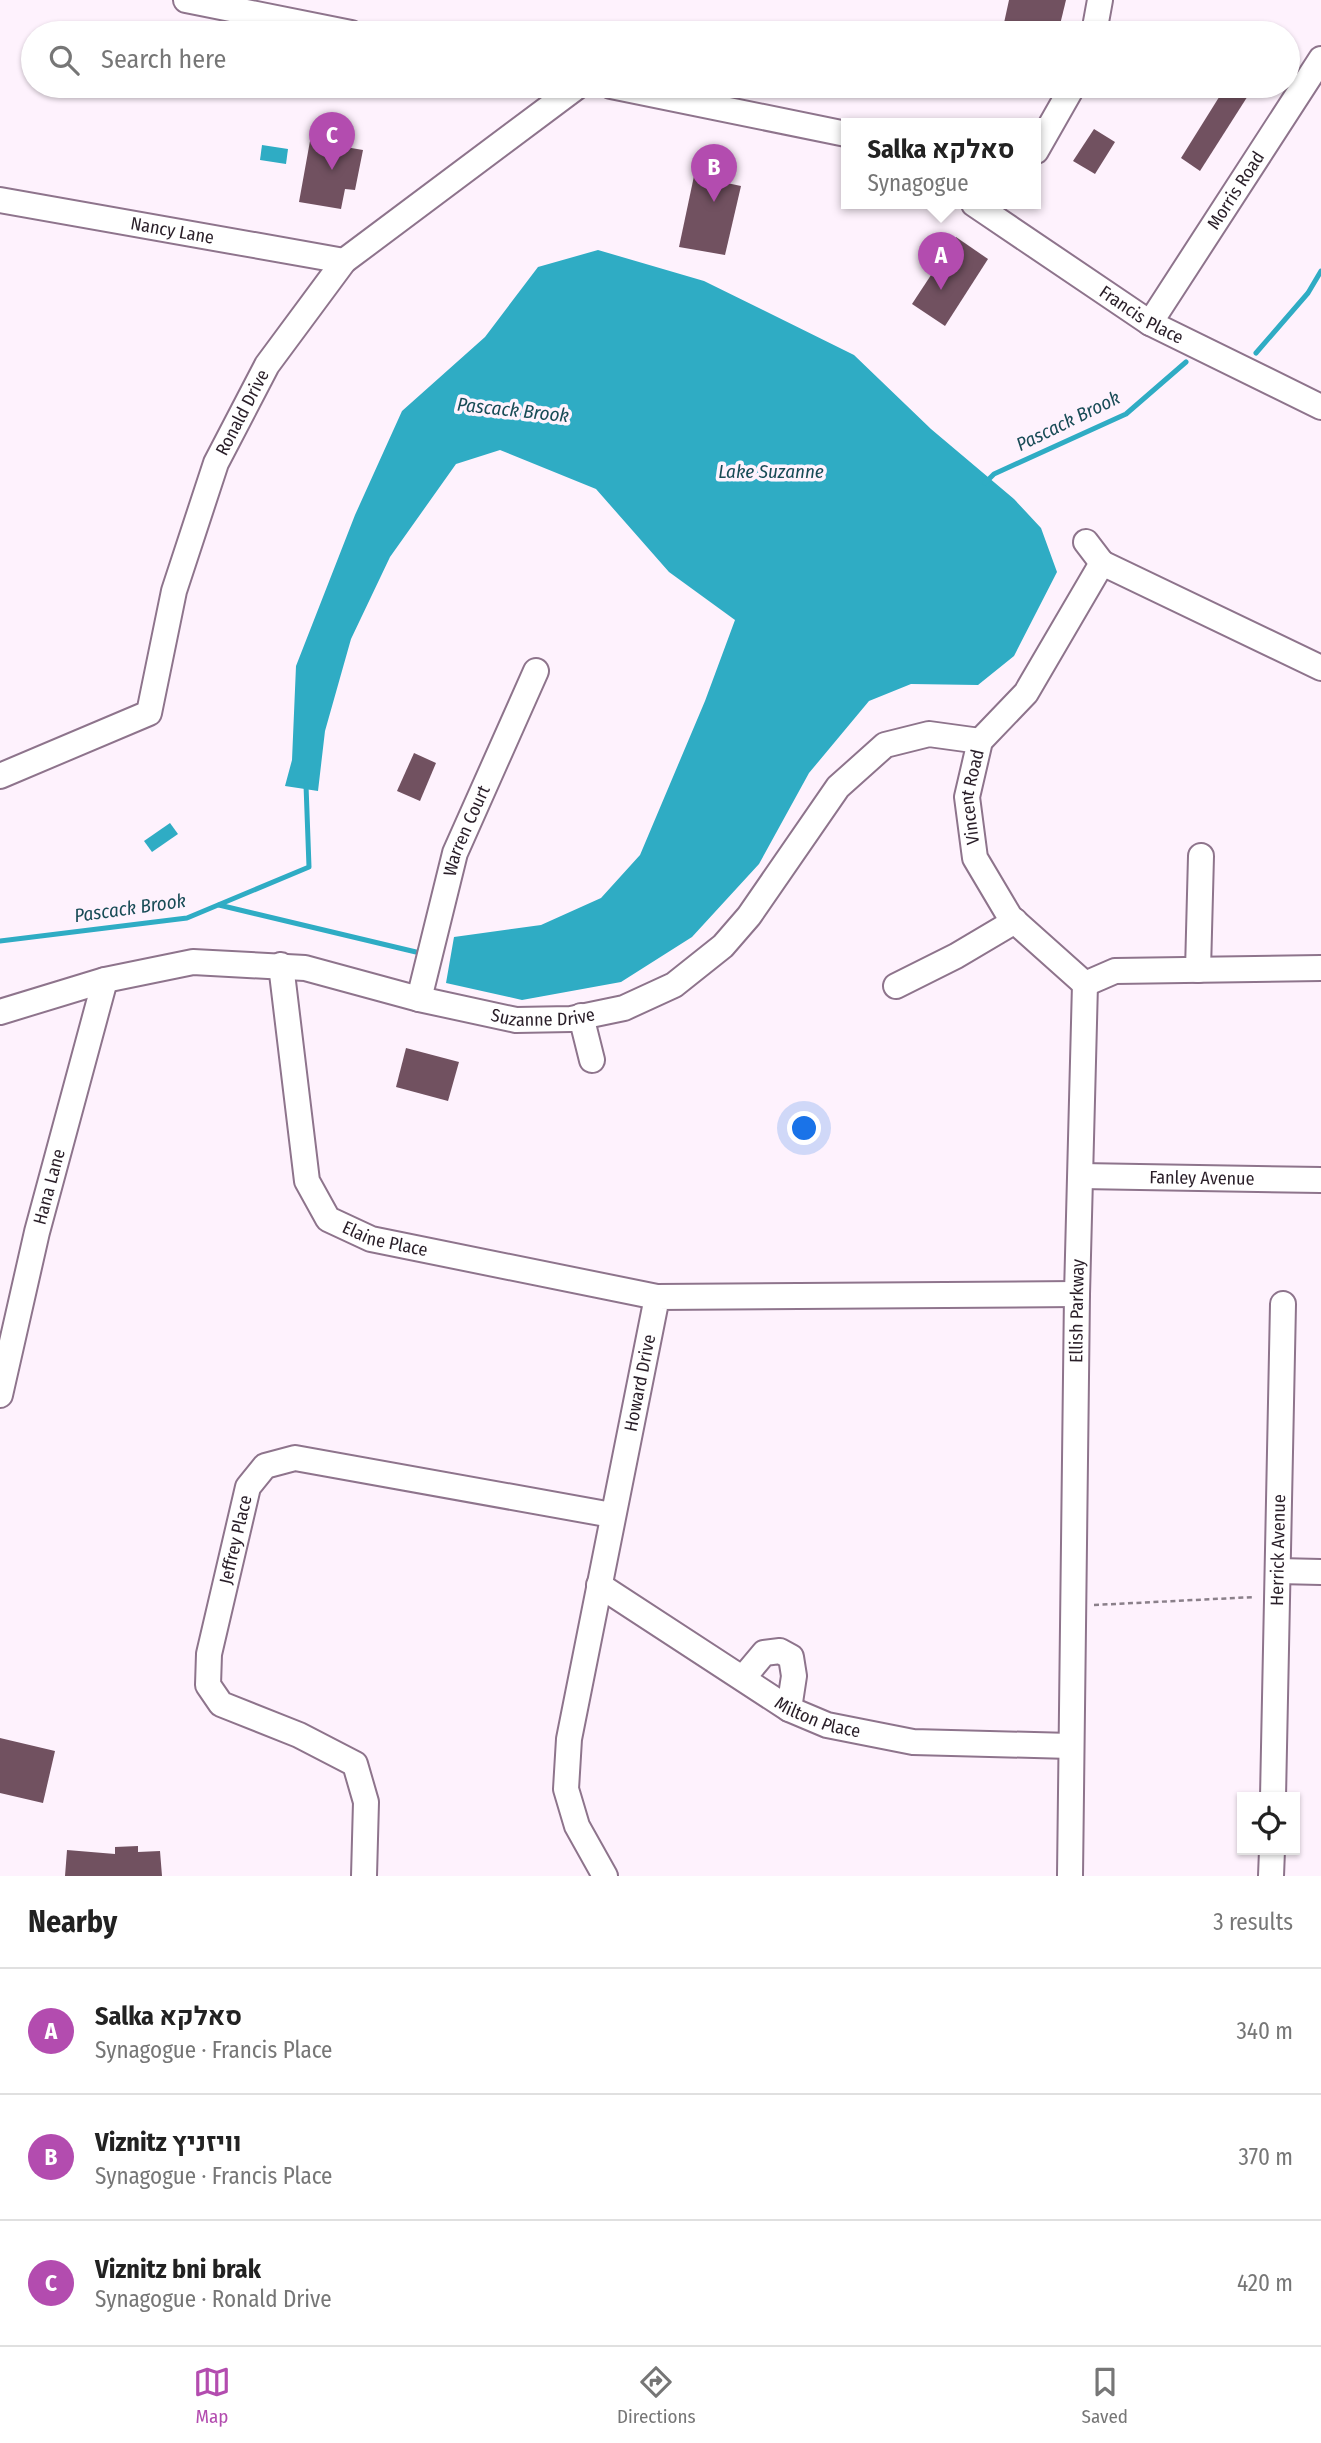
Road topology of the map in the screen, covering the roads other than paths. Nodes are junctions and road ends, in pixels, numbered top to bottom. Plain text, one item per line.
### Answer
1 (186, 0) edge
2 (1100, 0) edge
3 (291, 21) edge
4 (1096, 21) edge
5 (1321, 59) edge
6 (1300, 91) edge
7 (562, 98) edge
8 (670, 98) edge
9 (1066, 98) edge
10 (1296, 98) edge
11 (841, 133) edge
12 (1041, 141) edge
13 (0, 200) edge
14 (1001, 211) edge
15 (344, 261) junction
16 (1150, 323) junction
17 (1321, 407) edge
18 (1086, 542) dead end
19 (1102, 563) junction
20 (1321, 668) edge
21 (536, 671) dead end
22 (980, 741) junction
23 (0, 776) edge
24 (1201, 856) dead end
25 (1015, 921) junction
26 (281, 965) junction
27 (1321, 968) edge
28 (1198, 970) junction
29 (105, 980) junction
30 (1085, 984) junction
31 (896, 986) dead end
32 (419, 999) junction
33 (0, 1012) edge
34 (581, 1016) junction
35 (592, 1060) dead end
36 (1081, 1176) junction
37 (1321, 1180) edge
38 (1077, 1294) junction
39 (656, 1297) junction
40 (1283, 1304) dead end
41 (0, 1395) edge
42 (612, 1516) junction
43 (1321, 1572) edge
44 (1278, 1583) junction
45 (599, 1585) junction
46 (743, 1678) junction
47 (789, 1709) junction
48 (1071, 1746) junction
49 (1273, 1792) edge
50 (1272, 1855) edge
51 (364, 1876) edge
52 (605, 1876) edge
53 (1070, 1876) edge
54 (1271, 1876) edge

1 - 3 street
2 - 4 street
5 - 6 street, Morris Road
7 - 15 street, Ronald Drive
8 - 11 street
9 - 12 street
10 - 16 street, Morris Road
13 - 15 street, Nancy Lane
14 - 16 street, Francis Place
15 - 23 street, Ronald Drive
16 - 17 street, Francis Place
18 - 19 street
19 - 20 street
19 - 22 street, Vincent Road
21 - 32 street, Warren Court
22 - 25 street, Vincent Road
22 - 34 street, Suzanne Drive
24 - 28 street
25 - 30 street, Vincent Road
25 - 31 street
26 - 29 street, Suzanne Drive
26 - 32 street, Suzanne Drive
26 - 39 street, Elaine Place
27 - 28 street
28 - 30 street
29 - 33 street, Suzanne Drive
29 - 41 street, Hana Lane
30 - 36 street, Ellish Parkway
32 - 34 street, Suzanne Drive
34 - 35 street
36 - 37 street, Fanley Avenue
36 - 38 street, Ellish Parkway
38 - 39 street
38 - 48 street, Ellish Parkway
39 - 42 street, Howard Drive
40 - 44 street, Herrick Avenue
42 - 45 street, Howard Drive
42 - 51 street, Jeffrey Place
43 - 44 street
44 - 49 street, Herrick Avenue
45 - 46 street, Milton Place
45 - 52 street, Howard Drive
46 - 47 street, Milton Place
46 - 47 street
47 - 48 street, Milton Place
48 - 53 street, Ellish Parkway
50 - 54 street

